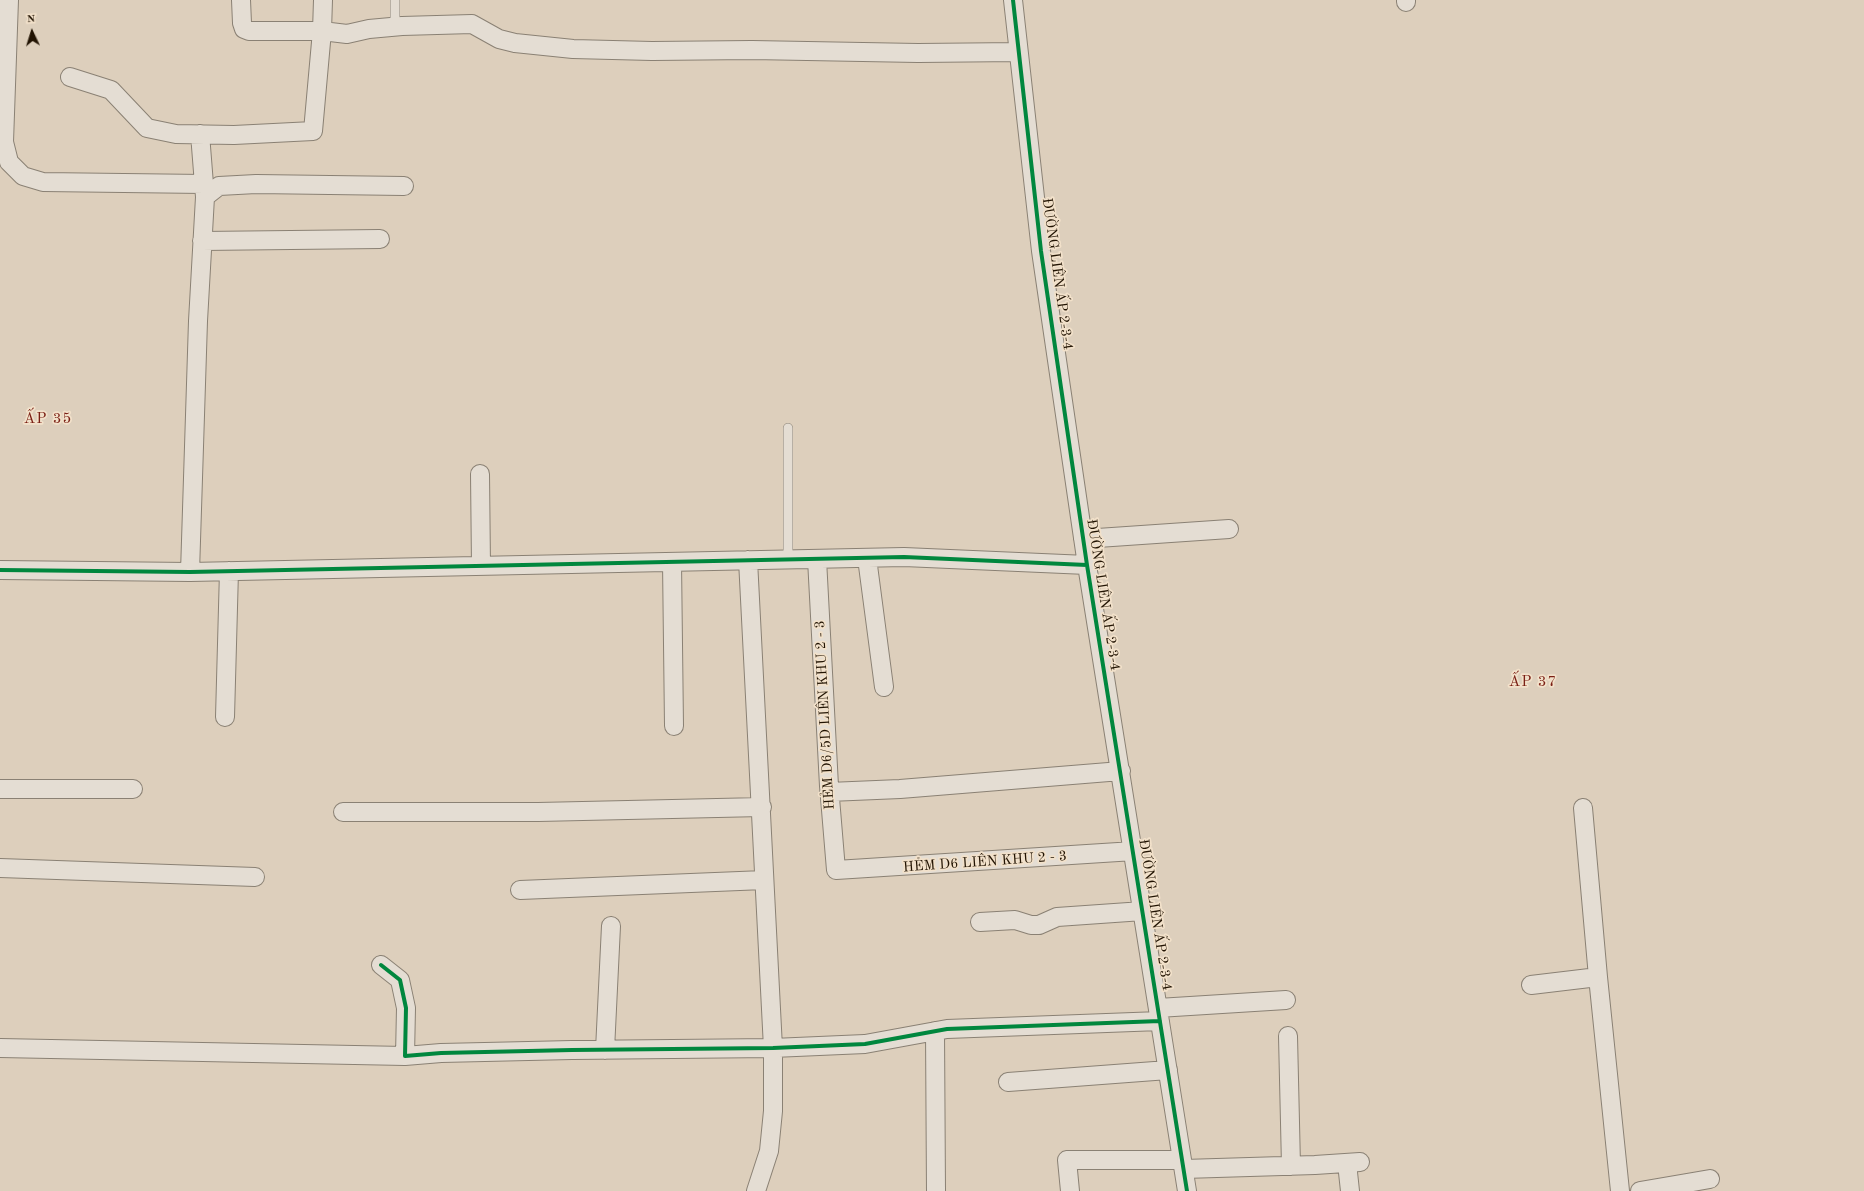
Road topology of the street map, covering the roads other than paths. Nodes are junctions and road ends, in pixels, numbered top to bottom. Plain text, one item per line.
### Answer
1 (8, 0) edge
2 (241, 0) edge
3 (323, 0) edge
4 (395, 0) edge
5 (1013, 0) edge
6 (395, 26) junction
7 (322, 31) junction
8 (1018, 52) junction
9 (70, 77) dead end
10 (200, 134) junction
11 (404, 186) dead end
12 (204, 190) junction
13 (380, 238) dead end
14 (202, 241) junction
15 (788, 428) dead end
16 (480, 474) dead end
17 (1229, 529) dead end
18 (1083, 539) junction
19 (867, 558) junction
20 (817, 559) junction
21 (748, 560) junction
22 (788, 560) junction
23 (672, 562) junction
24 (1087, 565) junction
25 (481, 566) junction
26 (0, 570) edge
27 (229, 571) junction
28 (190, 572) junction
29 (884, 687) dead end
30 (225, 717) dead end
31 (674, 726) dead end
32 (1121, 771) junction
33 (0, 789) edge
34 (133, 789) dead end
35 (829, 792) junction
36 (762, 807) junction
37 (1583, 808) dead end
38 (343, 812) dead end
39 (1134, 851) junction
40 (0, 868) edge
41 (836, 870) joint
42 (255, 877) dead end
43 (764, 880) junction
44 (520, 890) dead end
45 (1143, 911) junction
46 (980, 922) dead end
47 (611, 926) dead end
48 (382, 965) dead end
49 (1598, 977) junction
50 (1532, 984) dead end
51 (1286, 1000) dead end
52 (1160, 1014) junction
53 (935, 1032) junction
54 (1288, 1036) dead end
55 (0, 1048) edge
56 (774, 1048) junction
57 (605, 1050) junction
58 (405, 1056) junction
59 (1168, 1070) junction
60 (1008, 1082) dead end
61 (1183, 1164) junction
62 (1291, 1166) junction
63 (1710, 1179) dead end
64 (756, 1191) edge
65 (936, 1191) edge
66 (1070, 1191) edge
67 (1187, 1191) edge
68 (1350, 1191) edge
69 (1620, 1191) edge
70 (1640, 1191) edge

1 - 12 street
2 - 7 street
3 - 7 street
4 - 6 lane
5 - 8 street, ĐƯỜNG LIÊN ẤP 2-3-4
6 - 7 street
6 - 8 street
7 - 10 street
8 - 18 street, ĐƯỜNG LIÊN ẤP 2-3-4
9 - 10 street
10 - 12 street
11 - 12 street
12 - 14 street
13 - 14 street
14 - 28 street
15 - 22 lane
16 - 25 street
17 - 18 street
18 - 24 street, ĐƯỜNG LIÊN ẤP 2-3-4
19 - 20 street
19 - 24 street
19 - 29 street
20 - 22 street
20 - 35 street, HẺM D6/5D LIÊN KHU 2 - 3
21 - 22 street
21 - 23 street
21 - 36 street
23 - 25 street
23 - 31 street
24 - 32 street, ĐƯỜNG LIÊN ẤP 2-3-4
25 - 27 street
26 - 28 street
27 - 28 street
27 - 30 street
32 - 35 street
32 - 39 street, ĐƯỜNG LIÊN ẤP 2-3-4
33 - 34 street
35 - 41 street, HẺM D6/5D LIÊN KHU 2 - 3
36 - 38 street
36 - 43 street
37 - 49 street
39 - 41 street, HẺM D6 LIÊN KHU 2 - 3
39 - 45 street, ĐƯỜNG LIÊN ẤP 2-3-4
40 - 42 street
43 - 44 street
43 - 56 street
45 - 46 street
45 - 52 street, ĐƯỜNG LIÊN ẤP 2-3-4
47 - 57 street
48 - 58 street
49 - 50 street
49 - 69 street
51 - 52 street
52 - 53 street
52 - 59 street, ĐƯỜNG LIÊN ẤP 2-3-4
53 - 56 street
53 - 65 street
54 - 62 street
55 - 58 street
56 - 57 street
56 - 64 street
57 - 58 street
59 - 60 street
59 - 61 street, ĐƯỜNG LIÊN ẤP 2-3-4
61 - 62 street
61 - 66 street
61 - 67 street, ĐƯỜNG LIÊN ẤP 2-3-4
62 - 68 street
63 - 70 street

